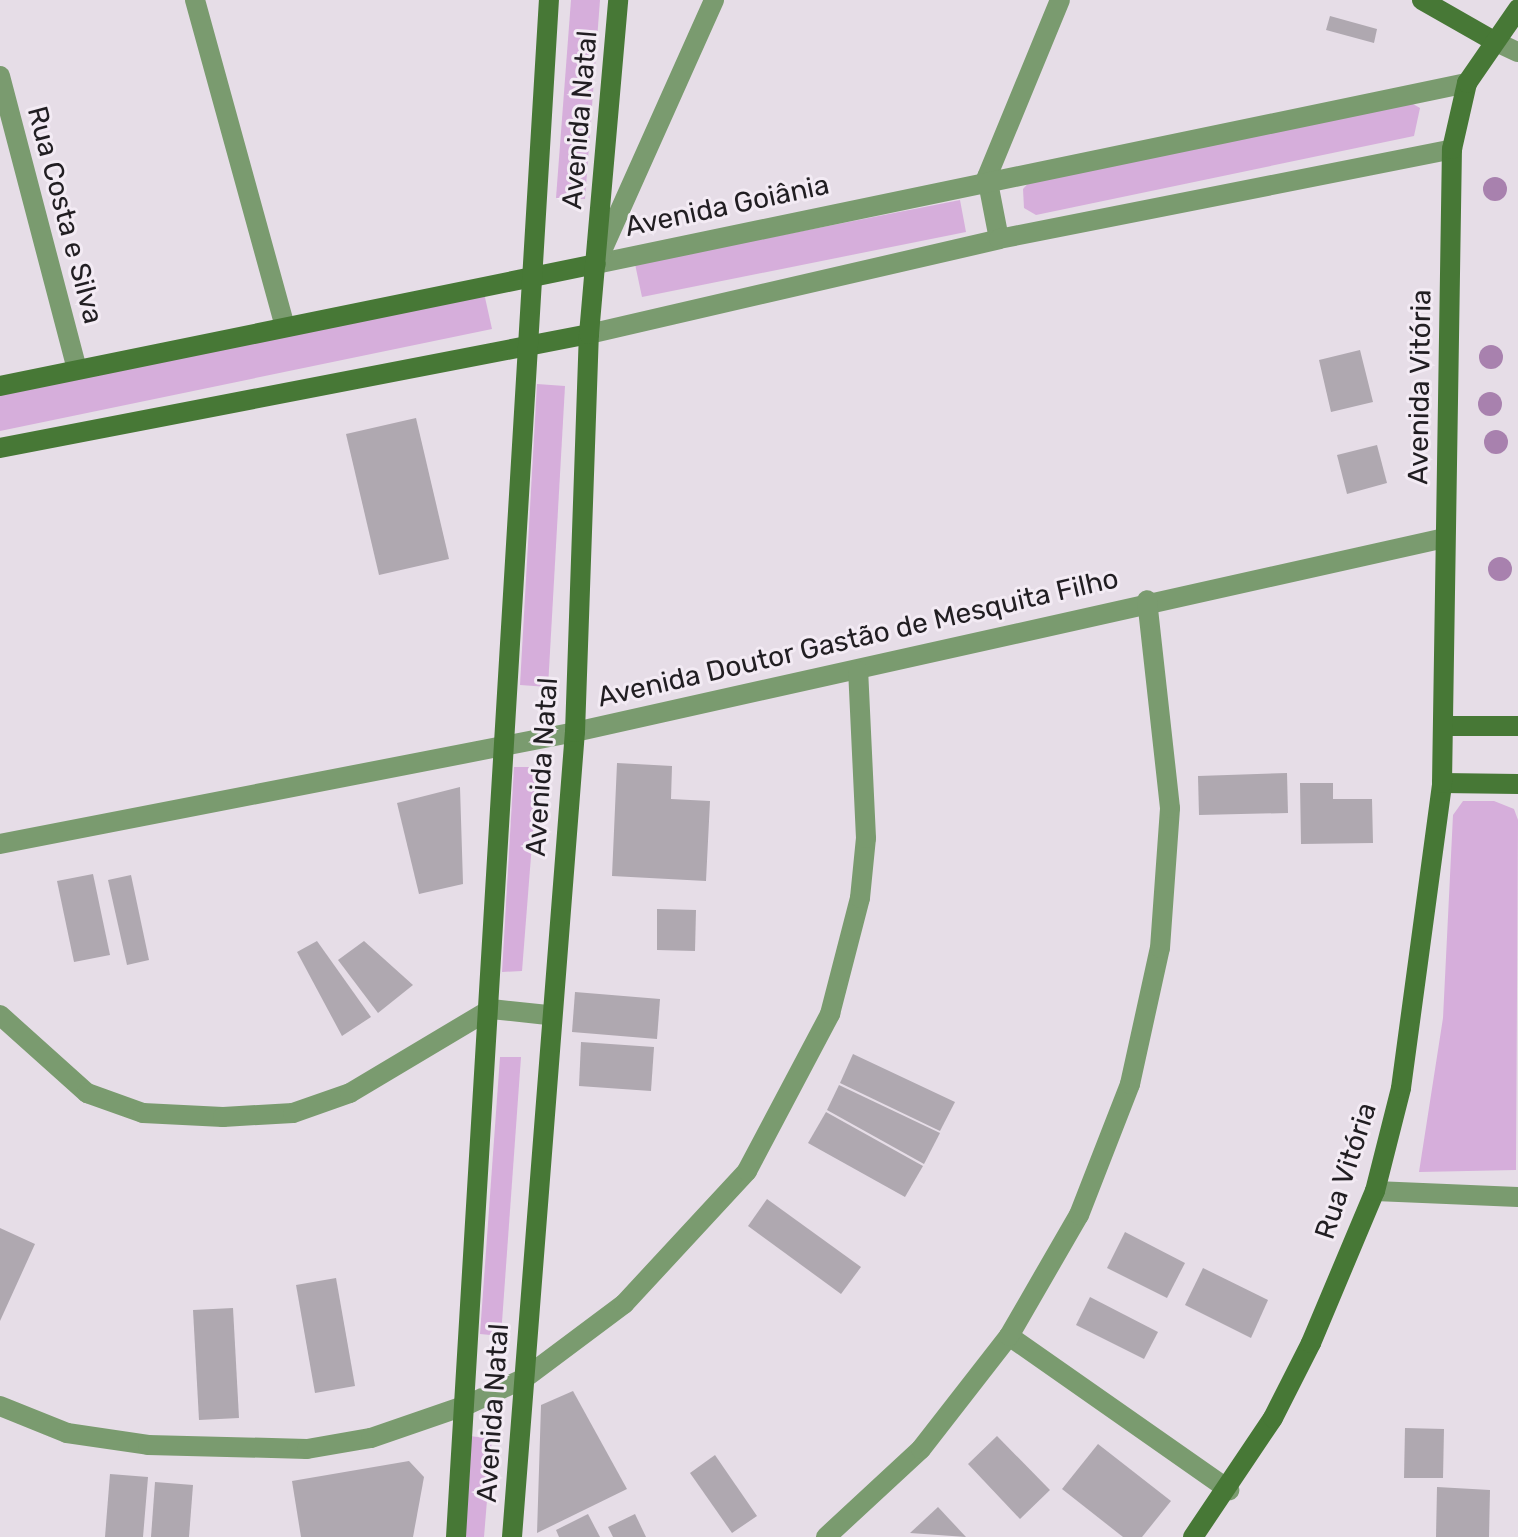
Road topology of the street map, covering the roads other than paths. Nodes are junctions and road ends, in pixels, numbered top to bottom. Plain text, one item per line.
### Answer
1 (195, 0) edge
2 (549, 0) edge
3 (618, 0) edge
4 (714, 0) edge
5 (1060, 0) edge
6 (1422, 0) edge
7 (1518, 9) edge
8 (1494, 41) junction
9 (1518, 52) edge
10 (0, 76) edge
11 (1467, 83) junction
12 (1452, 149) junction
13 (987, 177) junction
14 (999, 239) junction
15 (596, 264) junction
16 (528, 275) junction
17 (285, 327) junction
18 (589, 334) junction
19 (524, 343) junction
20 (77, 369) junction
21 (0, 386) edge
22 (0, 448) edge
23 (1445, 538) junction
24 (1147, 600) junction
25 (858, 671) junction
26 (1443, 726) junction
27 (1518, 726) edge
28 (575, 732) junction
29 (500, 745) junction
30 (1442, 783) junction
31 (1518, 784) edge
32 (0, 844) edge
33 (491, 1009) junction
34 (0, 1015) edge
35 (548, 1015) junction
36 (1375, 1191) junction
37 (1518, 1197) edge
38 (1009, 1336) junction
39 (525, 1378) junction
40 (467, 1405) junction
41 (0, 1406) edge
42 (1229, 1490) junction
43 (456, 1537) edge
44 (512, 1537) edge
45 (826, 1537) edge
46 (1193, 1537) edge

1 - 17 street
2 - 16 street, Avenida Natal
3 - 15 street, Avenida Natal
4 - 15 street
5 - 13 street
6 - 8 street
7 - 8 street, Avenida Vitória
8 - 9 street
8 - 11 street, Avenida Vitória
10 - 20 street, Rua Costa e Silva
11 - 12 street, Avenida Vitória
11 - 13 street, Avenida Goiânia
12 - 14 street
12 - 23 street, Avenida Vitória
13 - 14 street
13 - 15 street, Avenida Goiânia
14 - 18 street
15 - 16 street, Avenida Goiânia
15 - 18 street, Avenida Natal
16 - 17 street, Avenida Goiânia
16 - 19 street, Avenida Natal
17 - 20 street, Avenida Goiânia
18 - 19 street
18 - 28 street, Avenida Natal
19 - 22 street
19 - 29 street, Avenida Natal
20 - 21 street, Avenida Goiânia
23 - 24 street, Avenida Doutor Gastão de Mesquita Filho
23 - 26 street, Avenida Vitória
24 - 25 street, Avenida Doutor Gastão de Mesquita Filho
24 - 38 street
25 - 28 street, Avenida Doutor Gastão de Mesquita Filho
25 - 39 street
26 - 27 street
26 - 30 street, Avenida Vitória
28 - 29 street, Avenida Doutor Gastão de Mesquita Filho
28 - 35 street, Avenida Natal
29 - 32 street, Avenida Doutor Gastão de Mesquita Filho
29 - 33 street, Avenida Natal
30 - 31 street
30 - 36 street, Rua Vitória
33 - 34 street
33 - 35 street
33 - 40 street, Avenida Natal
35 - 39 street, Avenida Natal
36 - 37 street
36 - 42 street, Rua Vitória
38 - 42 street
38 - 45 street
39 - 40 street
39 - 44 street, Avenida Natal
40 - 41 street
40 - 43 street, Avenida Natal
42 - 46 street, Rua Vitória

